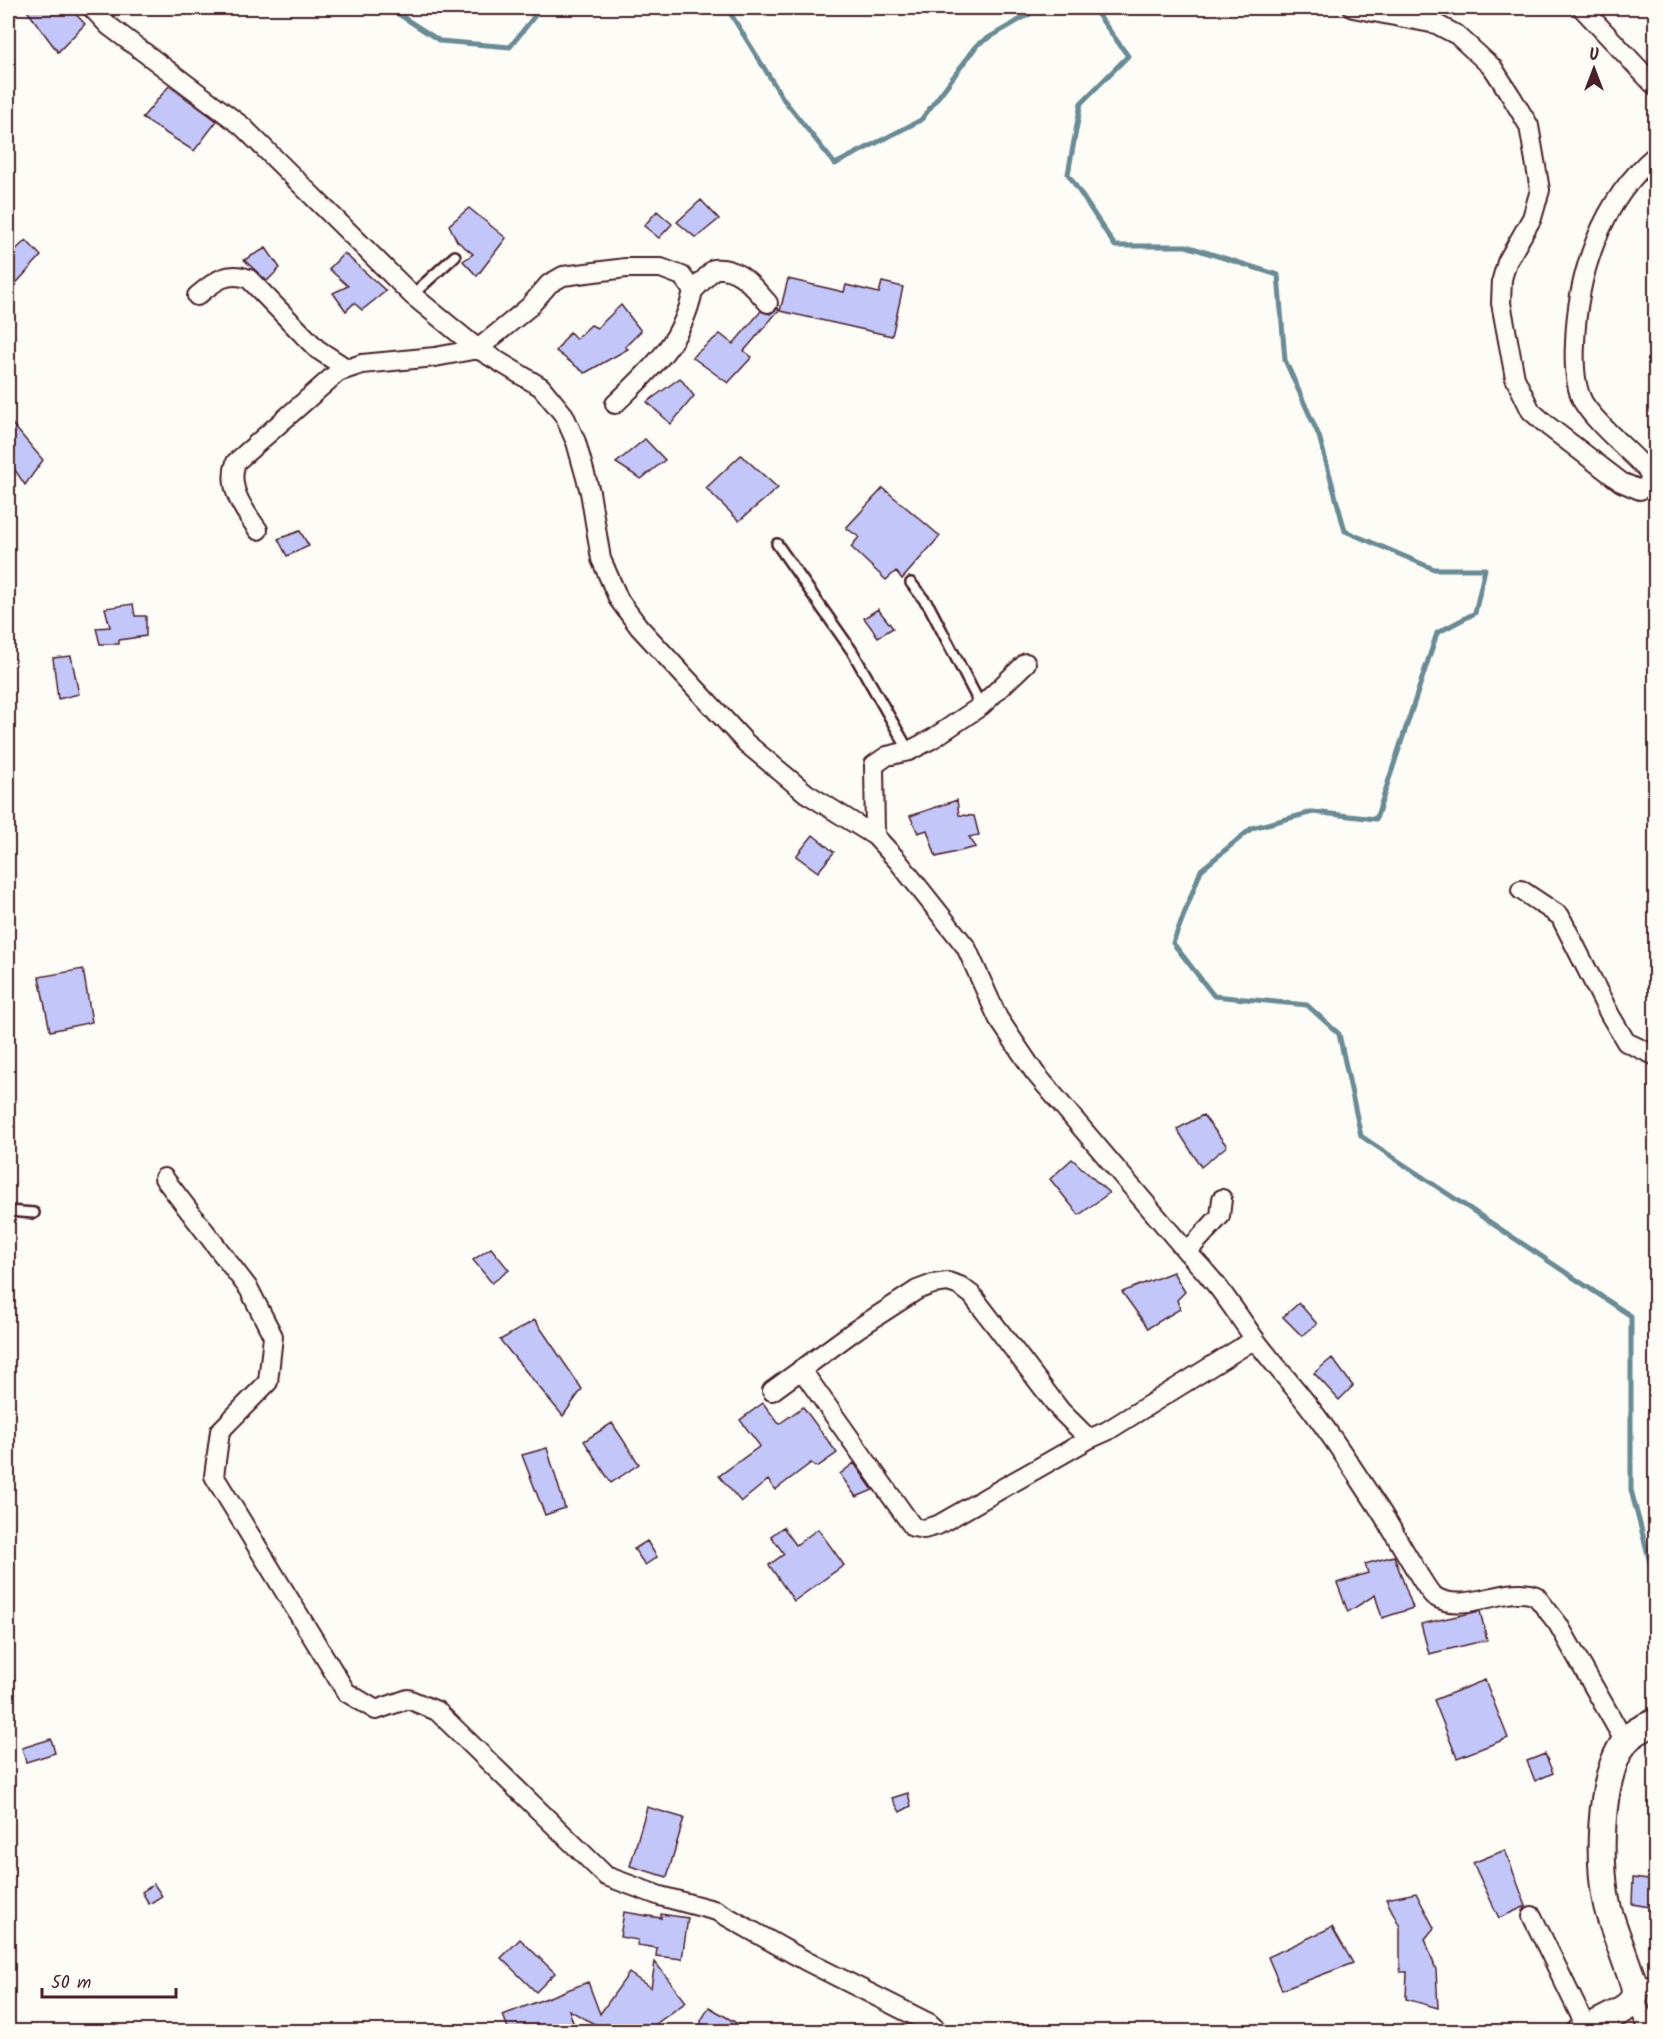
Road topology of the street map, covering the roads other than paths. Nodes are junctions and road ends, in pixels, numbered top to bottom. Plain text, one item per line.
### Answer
1 (92, 8) edge
2 (1353, 8) edge
3 (1582, 8) edge
4 (1656, 87) edge
5 (1656, 155) edge
6 (454, 256) dead end
7 (693, 291) junction
8 (412, 295) junction
9 (197, 296) dead end
10 (768, 303) dead end
11 (478, 349) junction
12 (346, 368) junction
13 (615, 404) dead end
14 (258, 530) dead end
15 (777, 544) dead end
16 (911, 583) dead end
17 (1026, 663) dead end
18 (981, 706) junction
19 (909, 751) junction
20 (875, 836) junction
21 (1521, 890) dead end
22 (1656, 1056) edge
23 (164, 1178) dead end
24 (1222, 1199) dead end
25 (8, 1211) edge
26 (34, 1213) dead end
27 (1187, 1252) junction
28 (1255, 1339) junction
29 (801, 1369) junction
30 (772, 1391) dead end
31 (1089, 1439) junction
32 (1655, 1722) edge
33 (1625, 1742) junction
34 (1532, 1916) dead end
35 (1641, 1991) edge
36 (1583, 2030) edge
37 (939, 2031) edge
38 (1651, 2031) edge

1 - 8 street
2 - 5 street
3 - 4 street
6 - 8 lane
7 - 10 street
7 - 11 street
7 - 13 street
8 - 11 street
9 - 12 street
11 - 12 street
11 - 20 street
12 - 14 street
15 - 19 lane
16 - 18 lane
17 - 18 street
18 - 19 street
19 - 20 street
20 - 27 street
21 - 22 street
23 - 37 street
24 - 27 street
25 - 26 lane
27 - 28 street
28 - 31 street
28 - 33 street
29 - 30 street
29 - 31 street
29 - 31 street
32 - 33 main road
33 - 35 main road
34 - 36 street
35 - 36 main road
35 - 38 street

